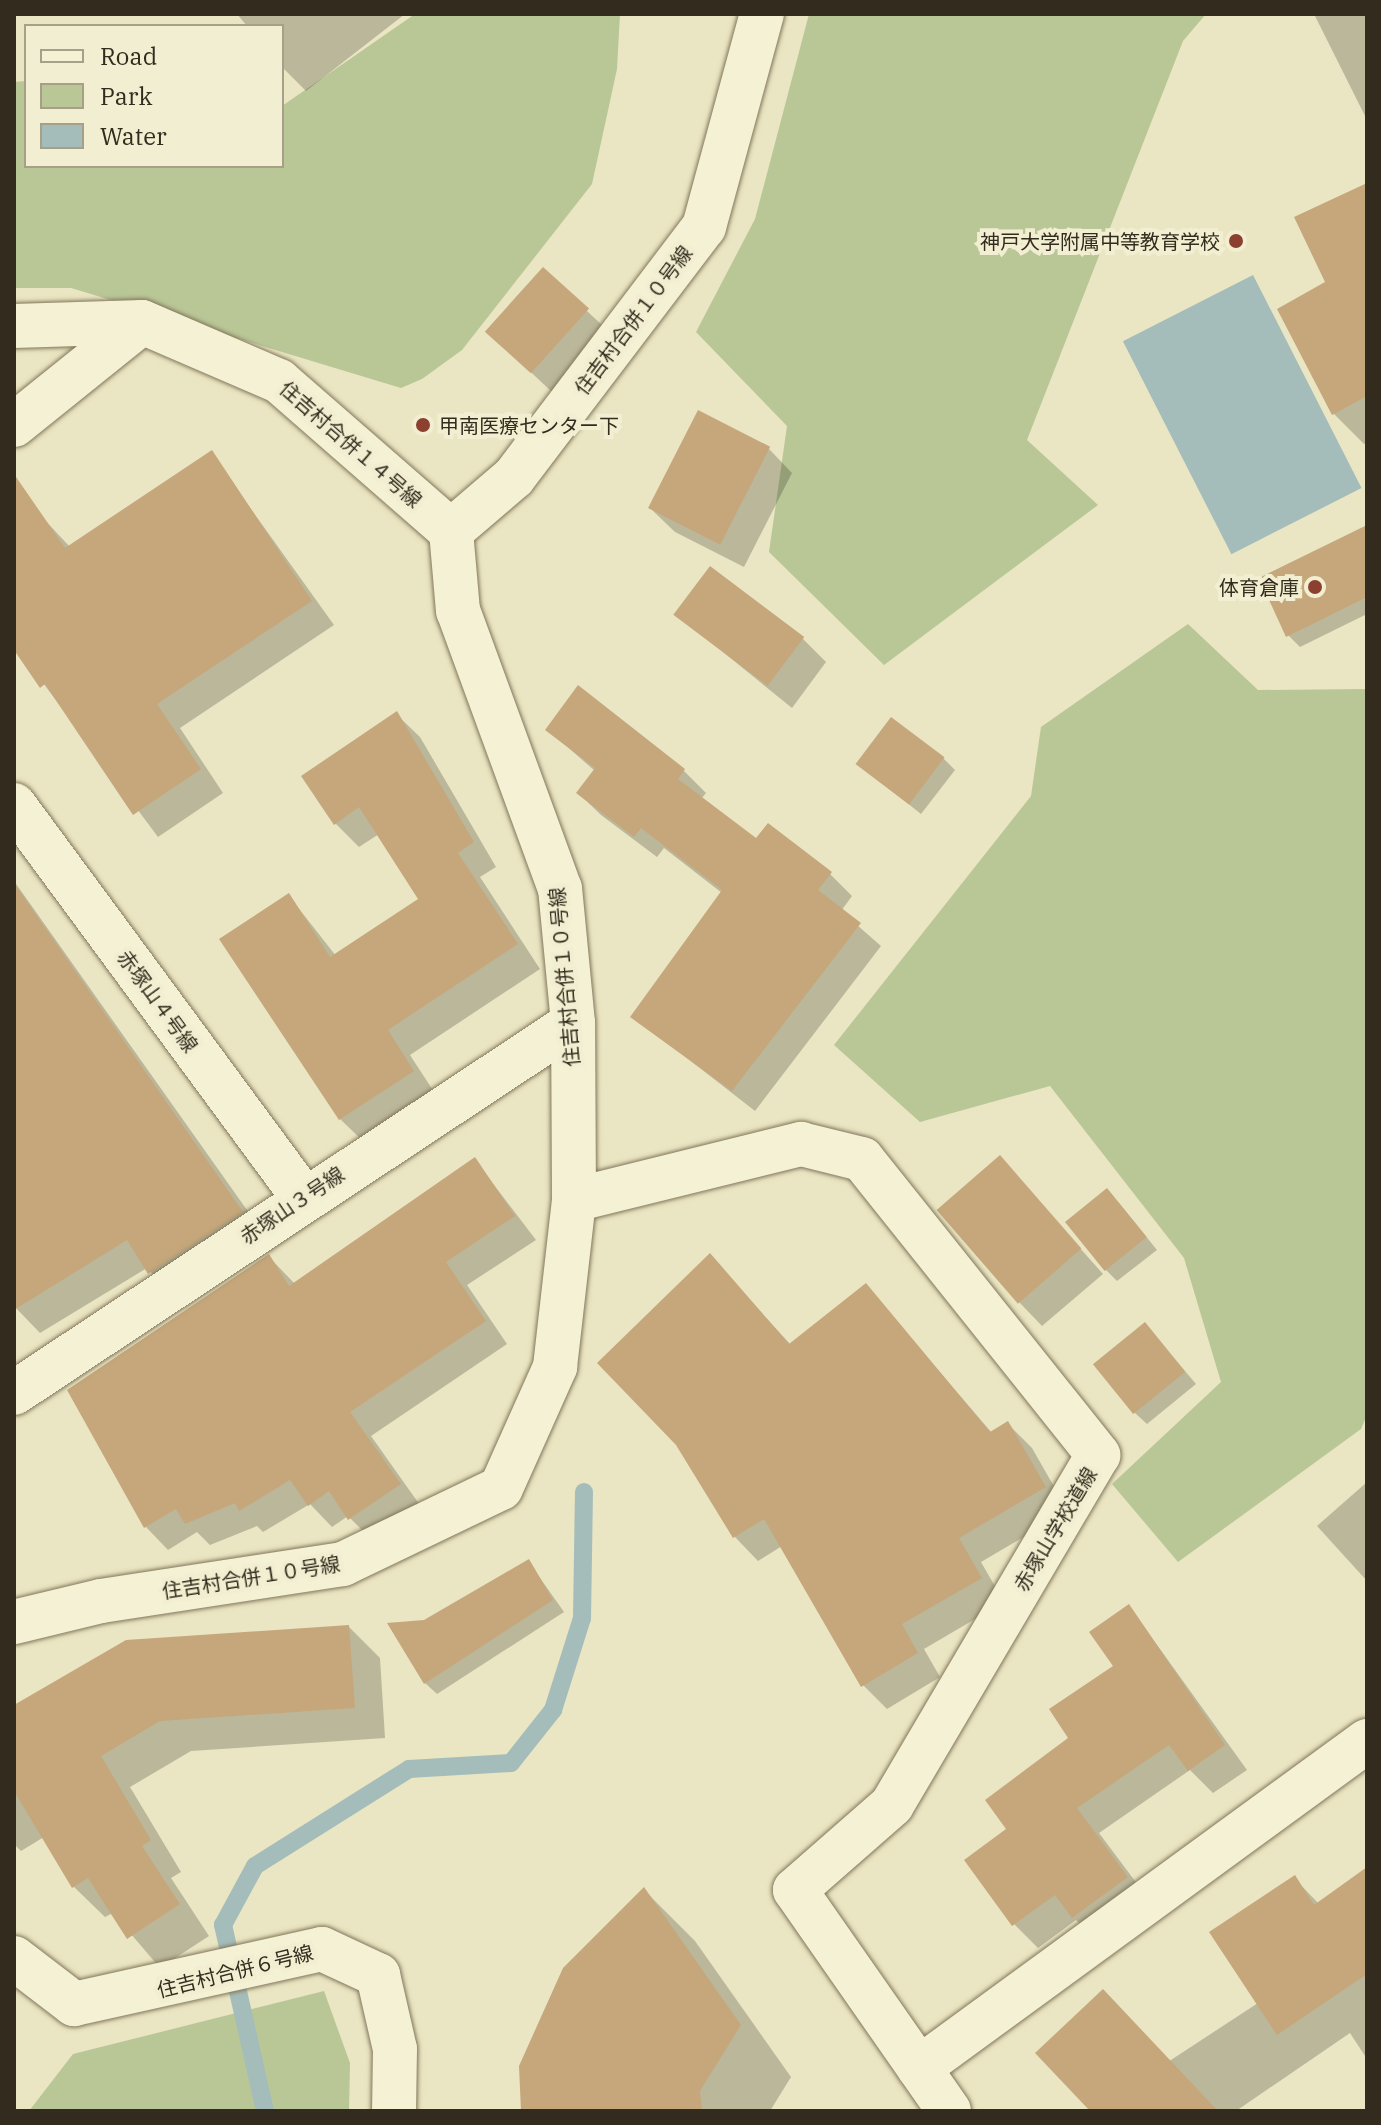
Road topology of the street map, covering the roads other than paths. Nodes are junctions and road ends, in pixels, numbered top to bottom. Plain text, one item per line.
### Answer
1 (762, 14) edge
2 (142, 322) junction
3 (14, 326) edge
4 (14, 425) edge
5 (451, 531) junction
6 (14, 805) edge
7 (573, 1023) junction
8 (303, 1197) junction
9 (574, 1200) junction
10 (14, 1393) edge
11 (14, 1622) edge
12 (1367, 1741) edge
13 (14, 1958) edge
14 (919, 2068) junction
15 (394, 2111) edge
16 (949, 2111) edge

1 - 5 street, 住吉村合併１０号線
2 - 3 street, 住吉村合併１４号線
2 - 4 street
2 - 5 street, 住吉村合併１４号線
5 - 7 street, 住吉村合併１０号線
6 - 8 street, 赤塚山４号線
7 - 8 street, 赤塚山３号線
7 - 9 street, 住吉村合併１０号線
8 - 10 street, 赤塚山３号線
9 - 11 street, 住吉村合併１０号線
9 - 14 street, 赤塚山学校道線
12 - 14 street
13 - 15 street, 住吉村合併６号線
14 - 16 street, 赤塚山学校道線

